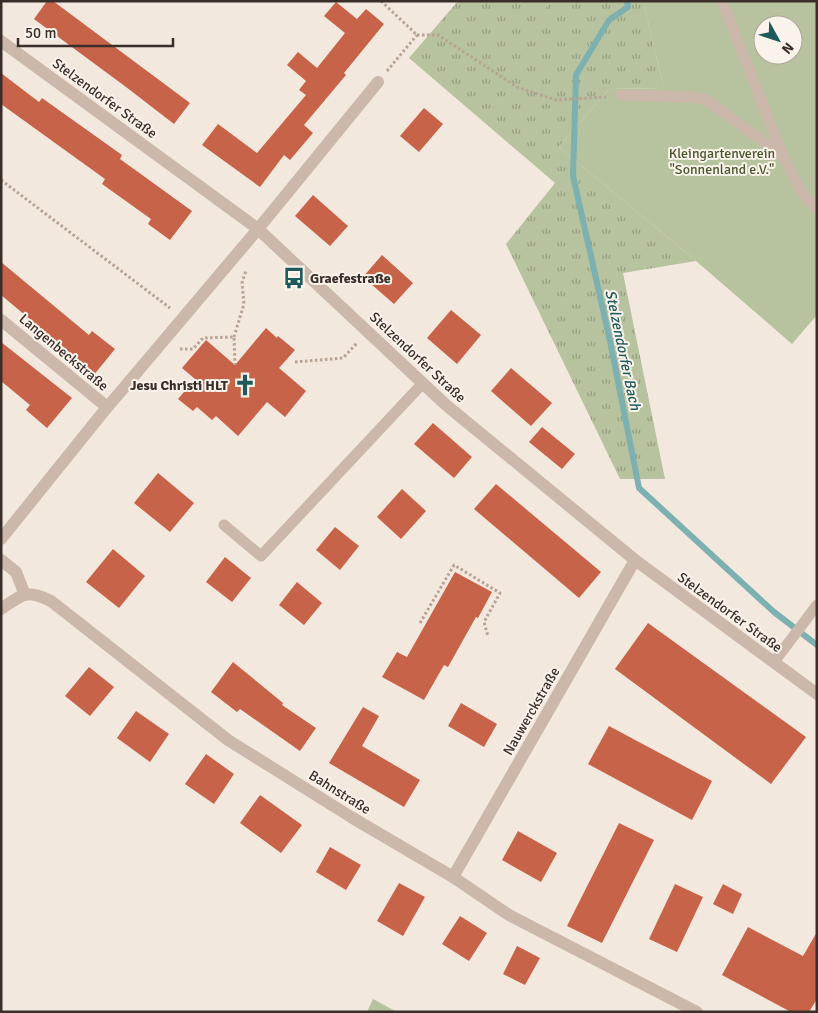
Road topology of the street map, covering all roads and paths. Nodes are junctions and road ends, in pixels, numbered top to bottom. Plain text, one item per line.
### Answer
1 (381, 1) edge
2 (722, 1) edge
3 (417, 35) junction
4 (1, 41) edge
5 (378, 82) joint
6 (621, 95) joint
7 (783, 156) junction
8 (1, 180) edge
9 (817, 209) edge
10 (258, 229) junction
11 (248, 265) dead end
12 (182, 317) junction
13 (1, 320) edge
14 (367, 331) junction
15 (234, 337) junction
16 (180, 349) dead end
17 (295, 362) dead end
18 (234, 364) dead end
19 (423, 383) junction
20 (107, 407) junction
21 (224, 525) dead end
22 (1, 539) edge
23 (1, 560) edge
24 (635, 560) junction
25 (25, 595) junction
26 (817, 605) edge
27 (1, 608) edge
28 (420, 623) dead end
29 (488, 636) dead end
30 (774, 662) junction
31 (817, 694) edge
32 (453, 877) junction
33 (697, 1012) edge

1 - 3 path
2 - 7 lane
3 - 5 path
3 - 6 path
4 - 10 street, Stelzendorfer Straße
5 - 10 street
6 - 7 lane
7 - 9 lane
8 - 12 path
10 - 12 street
10 - 14 street, Stelzendorfer Straße
11 - 15 path
12 - 20 street
13 - 20 street, Langenbeckstraße
14 - 17 path
14 - 19 street, Stelzendorfer Straße
15 - 16 path
15 - 18 path
19 - 21 lane
19 - 24 street, Stelzendorfer Straße
20 - 22 street
23 - 25 street
24 - 30 street, Stelzendorfer Straße
24 - 32 street, Nauwerckstraße
25 - 27 street
25 - 32 street, Bahnstraße
26 - 30 lane
28 - 29 path
30 - 31 street, Stelzendorfer Straße
32 - 33 street, Bahnstraße

